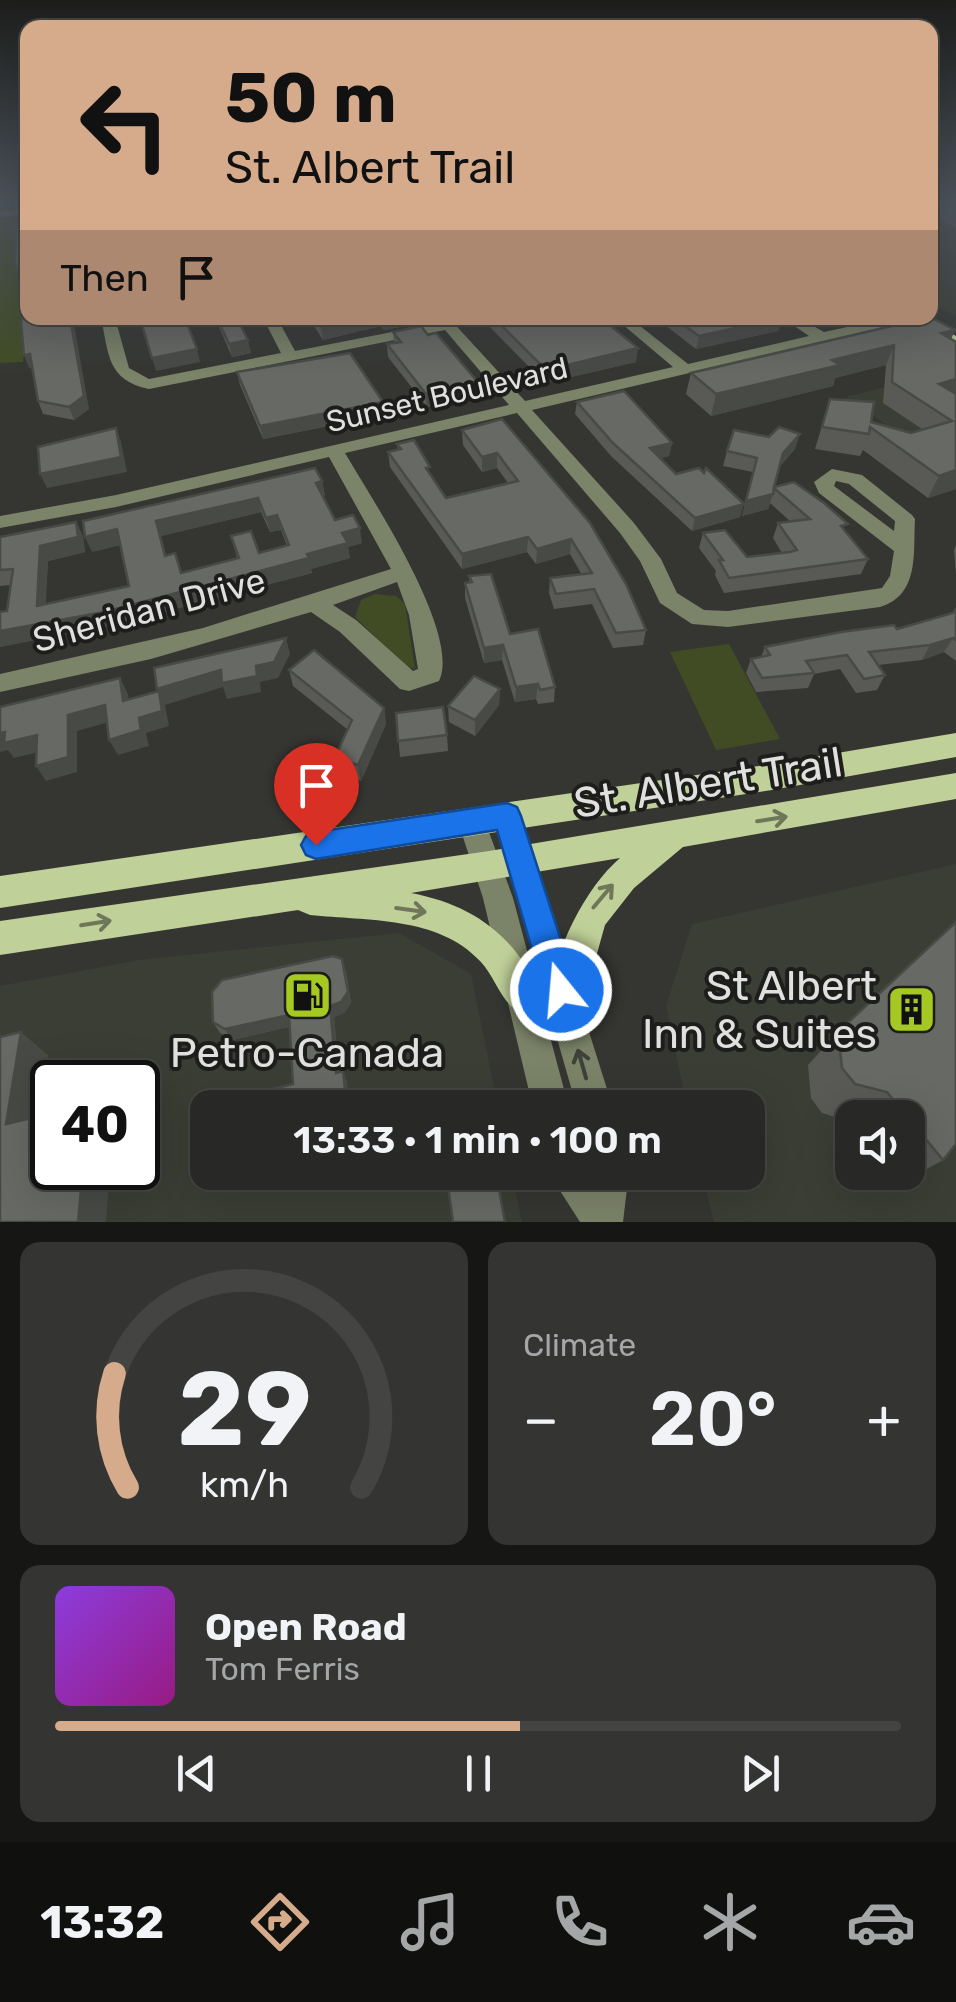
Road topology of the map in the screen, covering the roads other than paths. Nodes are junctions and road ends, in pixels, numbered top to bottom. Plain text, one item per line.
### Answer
1 (110, 325) edge
2 (274, 325) edge
3 (428, 325) edge
4 (448, 325) edge
5 (631, 325) edge
6 (801, 325) edge
7 (876, 325) edge
8 (922, 325) edge
9 (821, 337) junction
10 (956, 342) edge
11 (291, 357) junction
12 (685, 369) junction
13 (519, 406) junction
14 (334, 450) junction
15 (0, 522) edge
16 (902, 547) dead end
17 (401, 572) junction
18 (314, 602) junction
19 (0, 683) edge
20 (956, 746) edge
21 (956, 786) edge
22 (507, 816) junction
23 (472, 822) junction
24 (676, 834) junction
25 (523, 859) junction
26 (489, 866) junction
27 (0, 892) edge
28 (280, 895) junction
29 (0, 938) edge
30 (524, 996) junction
31 (570, 1021) junction
32 (547, 1090) edge
33 (589, 1090) edge
34 (579, 1190) edge
35 (607, 1190) edge
36 (603, 1222) edge

1 - 11 street
2 - 11 street
3 - 11 street
4 - 13 street
5 - 12 street
6 - 9 street
7 - 9 street, Sunset Boulevard
8 - 10 main road
9 - 12 street, Sunset Boulevard
12 - 13 street, Sunset Boulevard
13 - 14 street, Sunset Boulevard
13 - 16 street
14 - 15 street, Sunset Boulevard
14 - 17 street, Sheridan Drive
17 - 18 street, Sheridan Drive
17 - 18 street, Sheridan Drive
18 - 19 street, Sheridan Drive
20 - 22 main road, St. Albert Trail
24 -> 21 main road, St. Albert Trail
22 - 23 main road, St. Albert Trail
22 - 25 street
23 - 26 street
23 - 27 main road, St. Albert Trail
24 - 25 main road, St. Albert Trail
31 -> 24 main road
25 - 26 main road, St. Albert Trail
25 - 31 street
26 - 28 main road, St. Albert Trail
26 - 30 street
29 -> 28 main road, St. Albert Trail
28 -> 30 main road
30 - 32 street
33 -> 31 street
34 - 36 street
35 - 36 street

